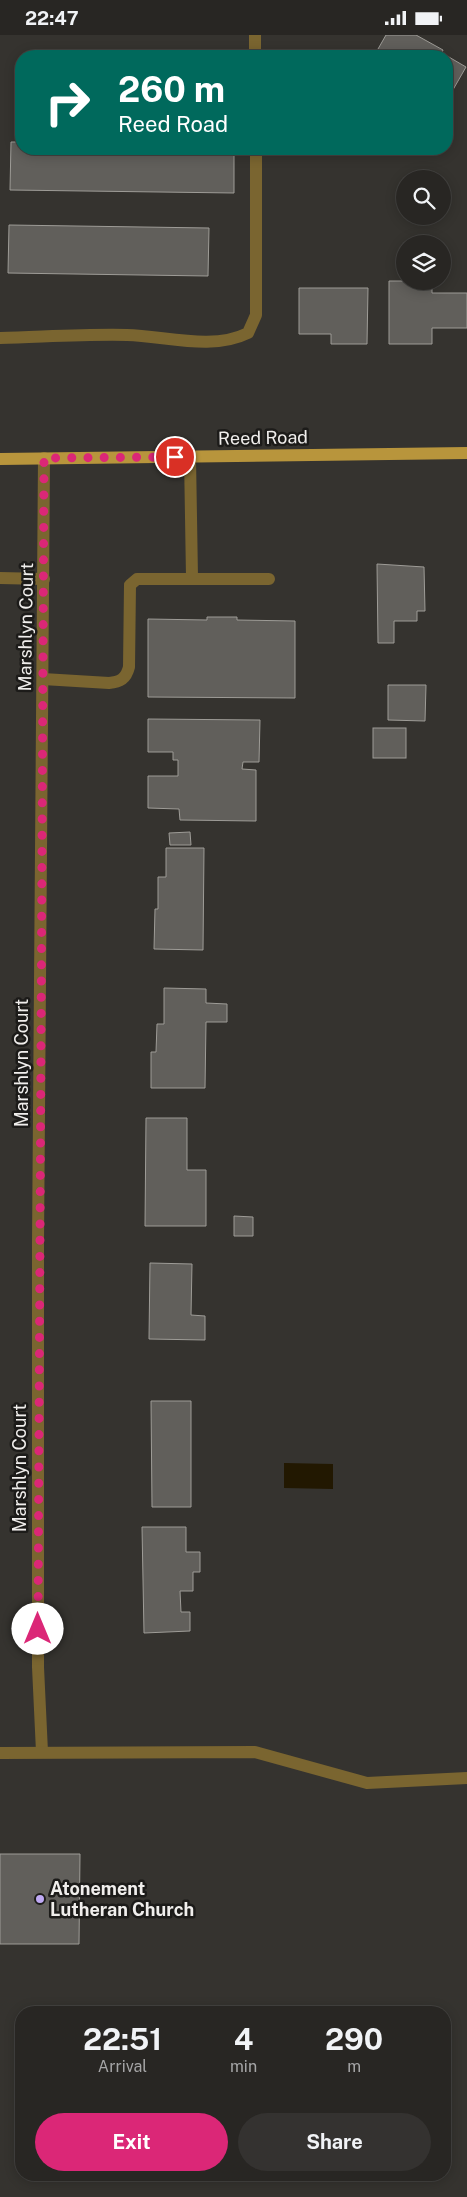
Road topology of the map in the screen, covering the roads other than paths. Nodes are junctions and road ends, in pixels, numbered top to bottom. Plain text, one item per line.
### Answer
1 (255, 35) edge
2 (255, 50) edge
3 (256, 155) edge
4 (0, 338) edge
5 (467, 453) edge
6 (190, 457) junction
7 (44, 458) junction
8 (0, 459) edge
9 (192, 577) junction
10 (0, 578) edge
11 (44, 579) junction
12 (269, 579) dead end
13 (43, 679) junction
14 (42, 1752) junction
15 (0, 1753) edge
16 (467, 1778) edge

1 - 2 street
3 - 4 street
5 - 6 main road, Reed Road
6 - 7 main road, Reed Road
6 - 9 street
7 - 8 main road, Reed Road
7 - 11 street, Marshlyn Court
9 - 12 street
9 - 13 street
10 - 11 street
11 - 13 street, Marshlyn Court
13 - 14 street, Marshlyn Court
14 - 15 street
14 - 16 street

